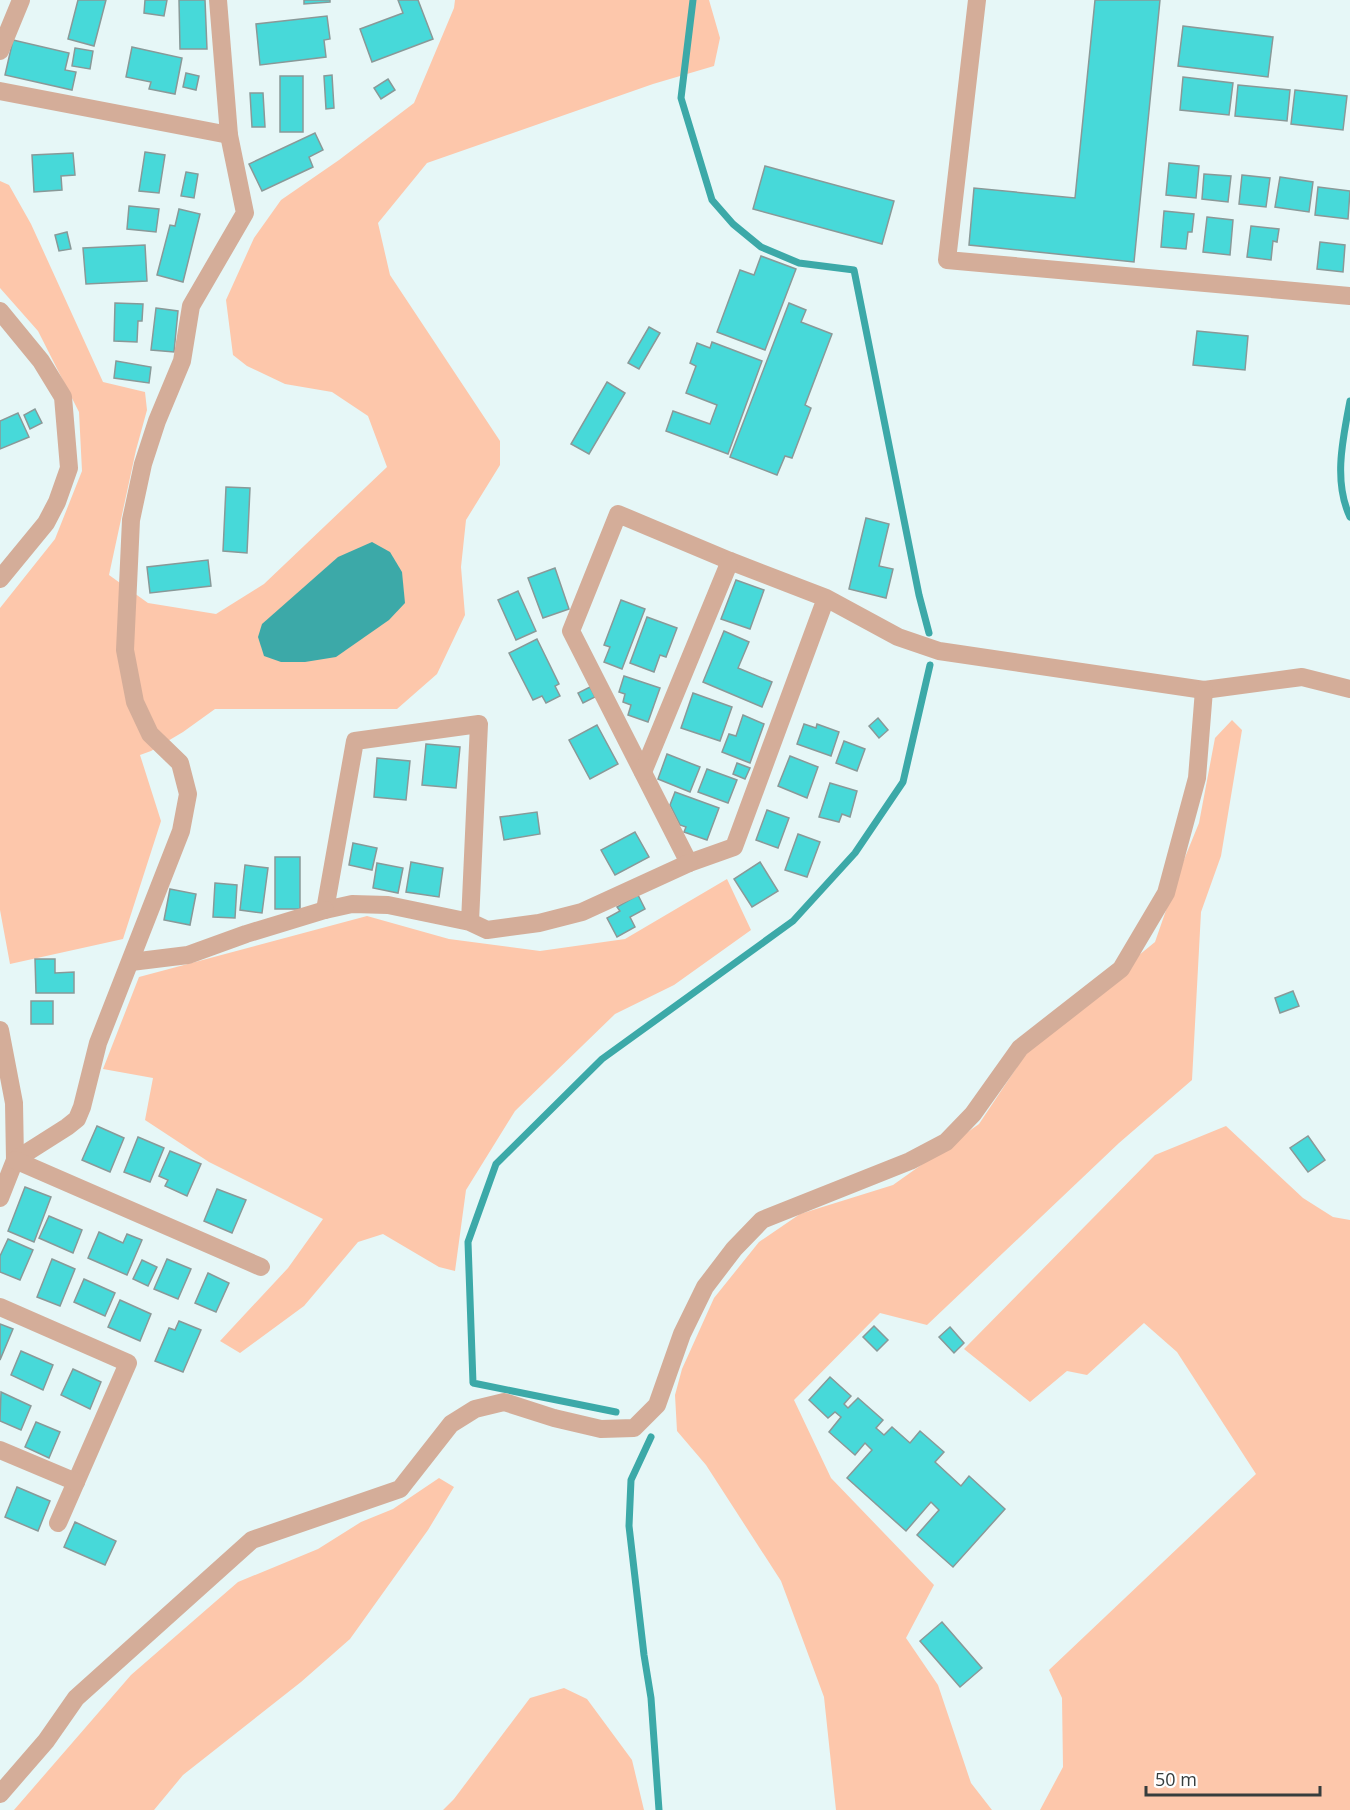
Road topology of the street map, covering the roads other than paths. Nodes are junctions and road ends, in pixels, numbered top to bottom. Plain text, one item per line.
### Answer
1 (21, 0) edge
2 (218, 0) edge
3 (976, 0) edge
4 (0, 51) edge
5 (0, 91) edge
6 (229, 135) junction
7 (1350, 296) edge
8 (0, 311) edge
9 (730, 561) junction
10 (0, 579) edge
11 (826, 597) junction
12 (1350, 689) edge
13 (1204, 690) junction
14 (643, 772) junction
15 (689, 863) junction
16 (326, 910) junction
17 (470, 922) junction
18 (131, 962) junction
19 (0, 1030) edge
20 (15, 1160) junction
21 (0, 1198) edge
22 (261, 1267) dead end
23 (0, 1307) edge
24 (0, 1450) edge
25 (76, 1482) junction
26 (58, 1523) dead end
27 (0, 1794) edge

1 - 4 street
2 - 6 street
3 - 7 street
5 - 6 street
6 - 18 street
8 - 10 street
9 - 11 street
9 - 14 street
9 - 14 street
11 - 13 street
11 - 15 street
12 - 13 street
13 - 27 street
14 - 15 street
15 - 17 street
16 - 17 street
16 - 17 street
16 - 18 street
18 - 20 street
19 - 20 street
20 - 21 street
20 - 22 street
23 - 25 street
24 - 25 street
25 - 26 street

